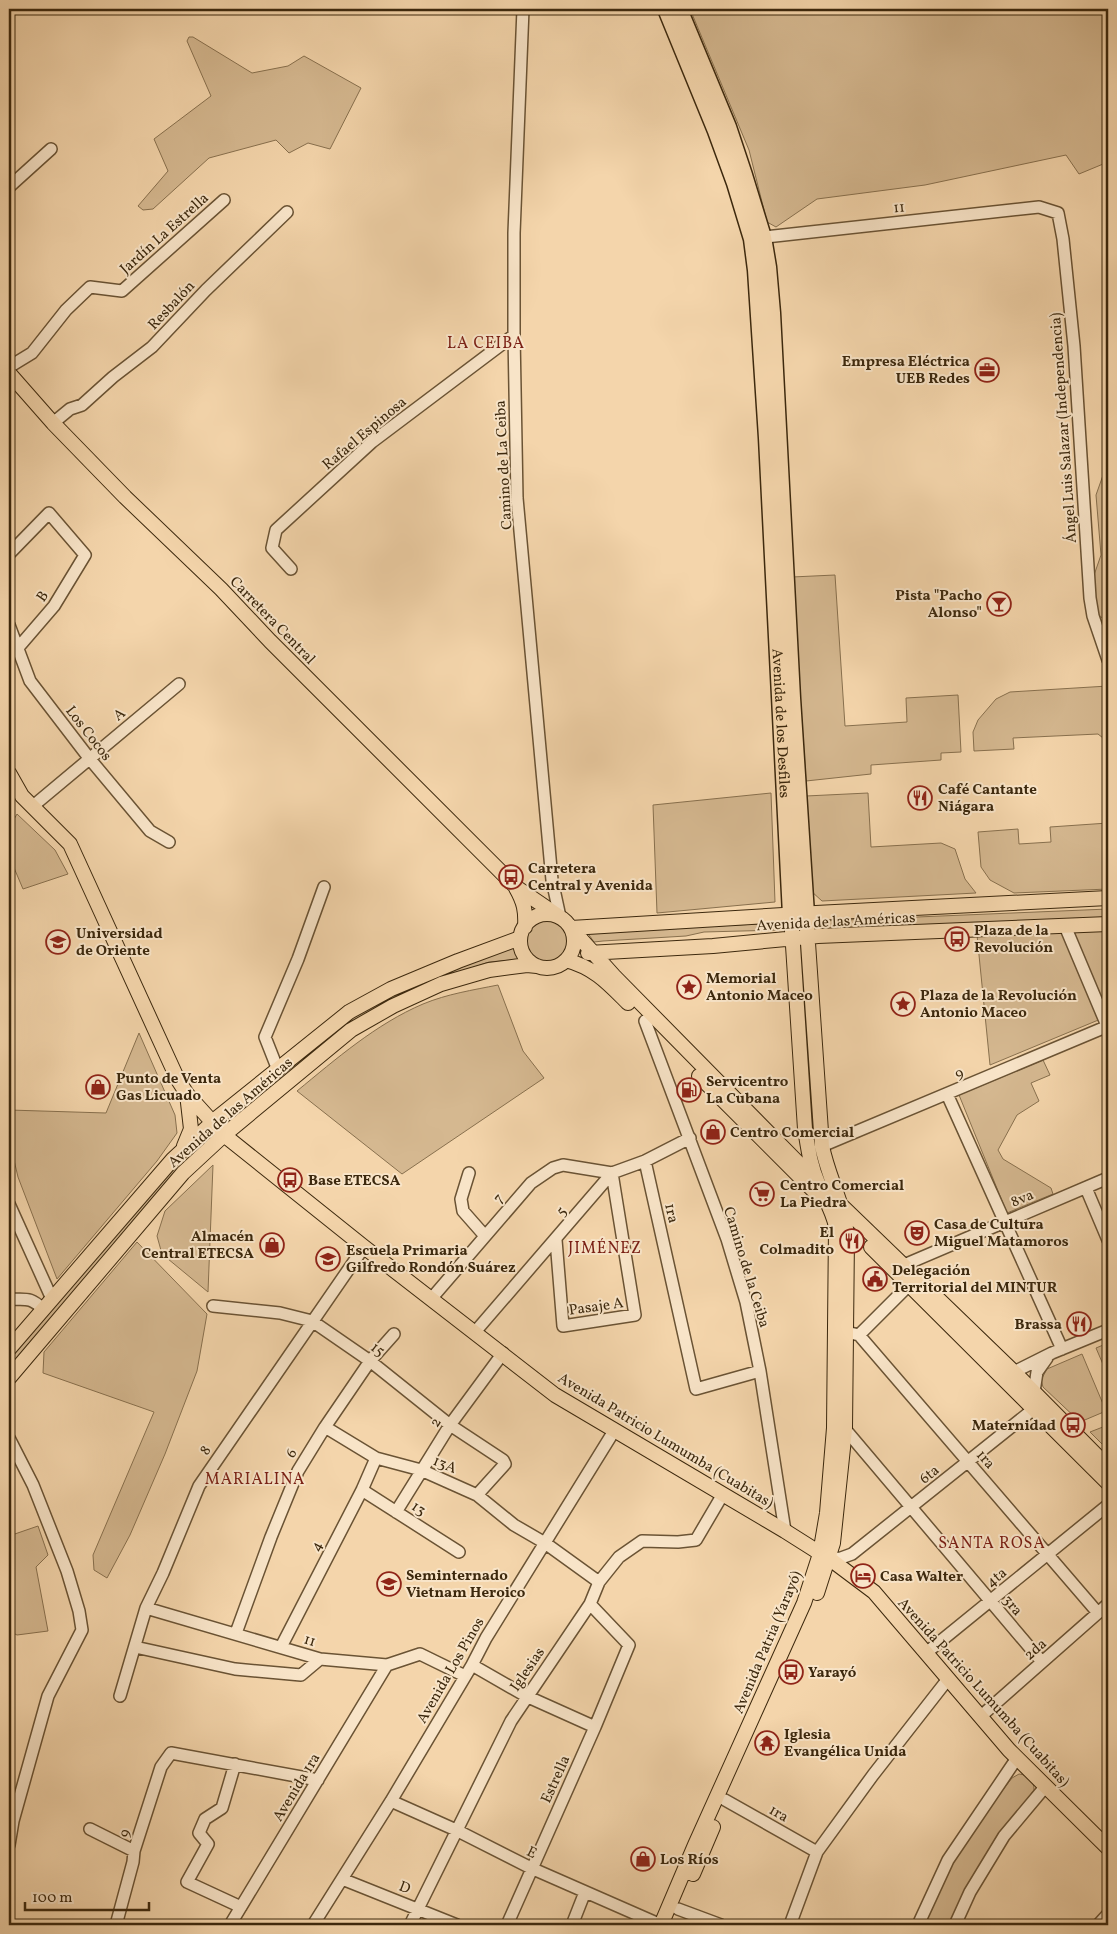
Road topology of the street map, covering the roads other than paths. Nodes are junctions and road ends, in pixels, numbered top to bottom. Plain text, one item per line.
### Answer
1 (523, 9) edge
2 (666, 9) edge
3 (679, 9) edge
4 (51, 148) dead end
5 (9, 187) edge
6 (224, 200) dead end
7 (1039, 207) joint
8 (287, 212) dead end
9 (758, 238) junction
10 (514, 335) junction
11 (9, 368) edge
12 (9, 372) edge
13 (53, 423) junction
14 (9, 554) edge
15 (291, 569) dead end
16 (9, 625) edge
17 (17, 649) junction
18 (1108, 660) edge
19 (179, 684) dead end
20 (88, 758) junction
21 (9, 774) edge
22 (33, 806) junction
23 (169, 842) dead end
24 (324, 887) dead end
25 (516, 887) junction
26 (1108, 898) edge
27 (799, 914) junction
28 (560, 917) junction
29 (1108, 924) edge
30 (1065, 926) junction
31 (571, 928) junction
32 (522, 932) junction
33 (808, 937) junction
34 (792, 938) junction
35 (593, 952) junction
36 (620, 952) junction
37 (566, 960) junction
38 (537, 966) junction
39 (614, 976) junction
40 (646, 1021) junction
41 (1108, 1027) edge
42 (278, 1070) junction
43 (187, 1094) junction
44 (947, 1094) junction
45 (212, 1123) junction
46 (805, 1129) junction
47 (224, 1135) junction
48 (690, 1138) junction
49 (822, 1146) junction
50 (183, 1148) junction
51 (786, 1151) junction
52 (645, 1161) junction
53 (469, 1173) dead end
54 (612, 1173) junction
55 (1108, 1178) edge
56 (817, 1181) junction
57 (1086, 1188) junction
58 (9, 1204) edge
59 (834, 1204) junction
60 (1004, 1222) junction
61 (846, 1223) junction
62 (485, 1236) junction
63 (556, 1240) junction
64 (1108, 1240) edge
65 (364, 1247) junction
66 (847, 1253) junction
67 (877, 1253) junction
68 (898, 1267) junction
69 (909, 1285) junction
70 (430, 1299) junction
71 (9, 1300) edge
72 (48, 1304) junction
73 (213, 1306) dead end
74 (312, 1321) junction
75 (1108, 1330) edge
76 (475, 1332) junction
77 (853, 1333) junction
78 (394, 1334) dead end
79 (9, 1349) edge
80 (1057, 1351) junction
81 (503, 1353) junction
82 (370, 1361) junction
83 (760, 1371) junction
84 (1014, 1372) junction
85 (9, 1378) edge
86 (1037, 1401) junction
87 (450, 1425) junction
88 (325, 1427) junction
89 (844, 1428) junction
90 (614, 1431) junction
91 (9, 1438) edge
92 (376, 1458) junction
93 (968, 1462) junction
94 (1108, 1467) edge
95 (421, 1470) junction
96 (1108, 1483) edge
97 (362, 1490) junction
98 (723, 1494) junction
99 (478, 1495) junction
100 (1108, 1505) edge
101 (911, 1507) junction
102 (396, 1512) junction
103 (785, 1531) junction
104 (545, 1543) junction
105 (459, 1552) dead end
106 (1047, 1554) junction
107 (824, 1557) junction
108 (848, 1571) junction
109 (599, 1582) junction
110 (820, 1585) junction
111 (990, 1601) junction
112 (590, 1604) junction
113 (1108, 1604) edge
114 (146, 1608) junction
115 (1098, 1614) junction
116 (236, 1633) junction
117 (135, 1647) junction
118 (281, 1647) junction
119 (926, 1653) junction
120 (320, 1659) junction
121 (1042, 1662) junction
122 (387, 1664) junction
123 (472, 1665) junction
124 (465, 1676) junction
125 (948, 1679) junction
126 (120, 1696) dead end
127 (526, 1696) junction
128 (981, 1716) junction
129 (596, 1727) junction
130 (1017, 1758) junction
131 (235, 1764) junction
132 (318, 1780) junction
133 (1045, 1786) junction
134 (725, 1800) junction
135 (391, 1801) junction
136 (90, 1829) dead end
137 (456, 1830) junction
138 (9, 1845) edge
139 (699, 1847) junction
140 (1108, 1848) edge
141 (134, 1851) junction
142 (818, 1852) junction
143 (532, 1868) junction
144 (342, 1879) junction
145 (586, 1892) junction
146 (241, 1907) junction
147 (419, 1909) junction
148 (678, 1909) junction
149 (1108, 1914) edge
150 (317, 1924) edge
151 (116, 1925) edge
152 (230, 1925) edge
153 (410, 1925) edge
154 (457, 1925) edge
155 (508, 1925) edge
156 (572, 1925) edge
157 (661, 1925) edge
158 (671, 1925) edge
159 (721, 1925) edge
160 (790, 1925) edge
161 (918, 1925) edge
162 (955, 1925) edge
163 (1098, 1925) edge

1 - 10 street, Camino de La Ceiba
2 - 9 highway
3 - 9 highway
4 - 5 street
6 - 11 street, Jardín La Estrella
7 - 9 street, 11
7 - 18 street, Ángel Luis Salazar (Independencia)
8 - 13 street, Resbalón
9 - 27 highway, Avenida de los Desfiles
10 - 15 street, Rafael Espinosa
10 - 28 street, Camino de La Ceiba
12 - 13 main road, Carretera Central
13 - 25 main road, Carretera Central
14 - 17 street, B
16 - 17 street, Los Cocos
17 - 20 street, Los Cocos
19 - 20 street, A
20 - 22 street, A
20 - 23 street, Los Cocos
21 - 22 main road, Avenida Patricio Lumumba (Cuabitas)
22 - 43 main road, Avenida Patricio Lumumba (Cuabitas)
24 - 42 street
25 - 28 main road, Carretera Central
25 - 32 main road, Carretera Central
26 - 27 main road, Avenida de las Américas
27 - 31 main road, Avenida de las Américas
27 - 33 main road, Avenida de los Desfiles
27 - 34 main road, Avenida de los Desfiles
28 - 31 main road
28 - 32 main road
29 - 30 main road, Avenida de las Américas
30 - 33 main road, Avenida de las Américas
30 - 41 street
31 - 35 main road
31 - 37 main road
32 - 38 main road
32 - 42 main road, Avenida de las Américas
33 - 34 main road, Avenida de las Américas
33 - 49 main road, Avenida de los Desfiles
34 - 36 main road, Avenida de las Américas
34 - 46 main road, Avenida de los Desfiles
35 - 36 main road, Avenida de las Américas
35 - 37 main road, Avenida de las Américas
35 - 39 main road
36 - 39 main road
37 - 38 main road
37 - 40 main road
38 - 47 main road, Avenida de las Américas
39 - 51 main road
40 - 48 street, Camino de la Ceiba
40 - 59 main road
41 - 44 street, 9
42 - 45 main road, Avenida de las Américas
43 - 45 main road, Avenida Patricio Lumumba (Cuabitas)
43 - 50 main road
44 - 49 street, 9
44 - 60 street
45 - 47 main road, Avenida Patricio Lumumba (Cuabitas)
45 - 50 main road, Avenida de las Américas
46 - 51 main road
46 - 56 main road, Avenida de los Desfiles
47 - 65 main road, Avenida Patricio Lumumba (Cuabitas)
47 - 85 main road, Avenida de las Américas
48 - 52 street
48 - 83 street, Camino de la Ceiba
49 - 59 main road, Avenida de los Desfiles
50 - 72 main road, Avenida de las Américas
51 - 56 main road
52 - 54 street
52 - 83 street, 1ra
53 - 62 street
54 - 62 street, 7
54 - 63 street, 5
54 - 63 street, Pasaje A
55 - 57 street, 8va
56 - 59 main road
57 - 60 street, 8va
57 - 64 street
58 - 72 street
59 - 61 main road
59 - 68 main road
59 - 107 main road, Avenida Patria (Yarayó)
60 - 68 street, 8va
60 - 80 street
61 - 66 main road, Avenida Patria (Yarayó)
61 - 67 main road
62 - 70 street, 7
63 - 76 street, 5
65 - 70 main road, Avenida Patricio Lumumba (Cuabitas)
65 - 74 street, 8
66 - 67 main road
66 - 77 main road, Avenida Patria (Yarayó)
67 - 68 main road
68 - 69 main road
68 - 84 main road
69 - 77 street
69 - 86 main road
70 - 76 main road, Avenida Patricio Lumumba (Cuabitas)
71 - 72 street
72 - 79 main road, Avenida de las Américas
73 - 74 street, 15
74 - 82 street, 15
74 - 114 street, 8
75 - 80 street
76 - 81 main road, Avenida Patricio Lumumba (Cuabitas)
77 - 89 main road, Avenida Patria (Yarayó)
77 - 93 street, 1ra
78 - 82 street, 6
80 - 84 street
80 - 86 street
81 - 87 street, 2
81 - 90 main road, Avenida Patricio Lumumba (Cuabitas)
82 - 87 street, 15
82 - 88 street, 6
83 - 103 street, Camino de la Ceiba
84 - 86 main road
86 - 93 street, 6ta
86 - 94 main road
86 - 96 main road
87 - 95 street, 2
87 - 99 street, 15
88 - 92 street, 13A
88 - 116 street, 6
89 - 101 street, 3ra
89 - 107 main road, Avenida Patria (Yarayó)
90 - 98 main road, Avenida Patricio Lumumba (Cuabitas)
90 - 104 street, Avenida Los Pinos
91 - 138 street
92 - 95 street, 13A
92 - 97 street, 4
93 - 101 street, 6ta
93 - 106 street, 1ra
95 - 99 street, 13A
95 - 102 street, 2
97 - 102 street, 13
97 - 118 street, 4
98 - 103 main road, Avenida Patricio Lumumba (Cuabitas)
98 - 109 street, Iglesias
99 - 104 street, 13A
100 - 106 street, 4ta
101 - 107 street, 6ta
101 - 111 street, 3ra
102 - 105 street, 13
103 - 107 main road, Avenida Patricio Lumumba (Cuabitas)
104 - 109 street
104 - 123 street, Avenida Los Pinos
106 - 111 street, 4ta
106 - 115 street, 1ra
107 - 108 main road, Avenida Patricio Lumumba (Cuabitas)
107 - 110 main road, Avenida Patria (Yarayó)
107 - 139 main road, Avenida Patria (Yarayó)
108 - 110 main road
108 - 119 main road, Avenida Patricio Lumumba (Cuabitas)
109 - 112 street, Iglesias
110 - 134 main road, Avenida Patria (Yarayó)
111 - 119 street, 4ta
111 - 121 street, 3ra
112 - 127 street, Iglesias
112 - 129 street, Estrella
113 - 115 street, 2da
114 - 116 street, 11
114 - 117 street, 8
115 - 121 street, 2da
116 - 118 street, 11
117 - 120 street
117 - 126 street, 8
118 - 120 street, 11
119 - 125 main road, Avenida Patricio Lumumba (Cuabitas)
120 - 122 street, 11
121 - 128 street, 2da
122 - 124 street, 11
122 - 132 street, Avenida 1ra
123 - 124 street, Avenida Los Pinos
123 - 127 street
124 - 135 street, Avenida Los Pinos
125 - 128 main road, Avenida Patricio Lumumba (Cuabitas)
125 - 142 street
127 - 129 street
127 - 137 street, Iglesias
128 - 130 main road, Avenida Patricio Lumumba (Cuabitas)
129 - 143 street, Estrella
130 - 133 main road, Avenida Patricio Lumumba (Cuabitas)
130 - 161 street
131 - 132 street
131 - 141 street, 9
131 - 146 street
132 - 146 street, Avenida 1ra
133 - 140 main road, Avenida Patricio Lumumba (Cuabitas)
133 - 162 street
134 - 139 main road, Avenida Patria (Yarayó)
134 - 142 street, 1ra
135 - 137 street, E
135 - 144 street, Avenida Los Pinos
136 - 141 street
137 - 143 street, E
137 - 147 street, Iglesias
139 - 148 main road, Avenida Patria (Yarayó)
139 - 157 main road, Avenida Patria (Yarayó)
141 - 151 street, 9
142 - 160 street
143 - 145 street, E
143 - 155 street, Estrella
144 - 147 street, D
144 - 150 street, Avenida Los Pinos
145 - 156 street
145 - 157 street, E
146 - 152 street, Avenida 1ra
147 - 153 street, Iglesias
147 - 154 street, D
148 - 158 main road, Avenida Patria (Yarayó)
148 - 159 street
149 - 163 street

